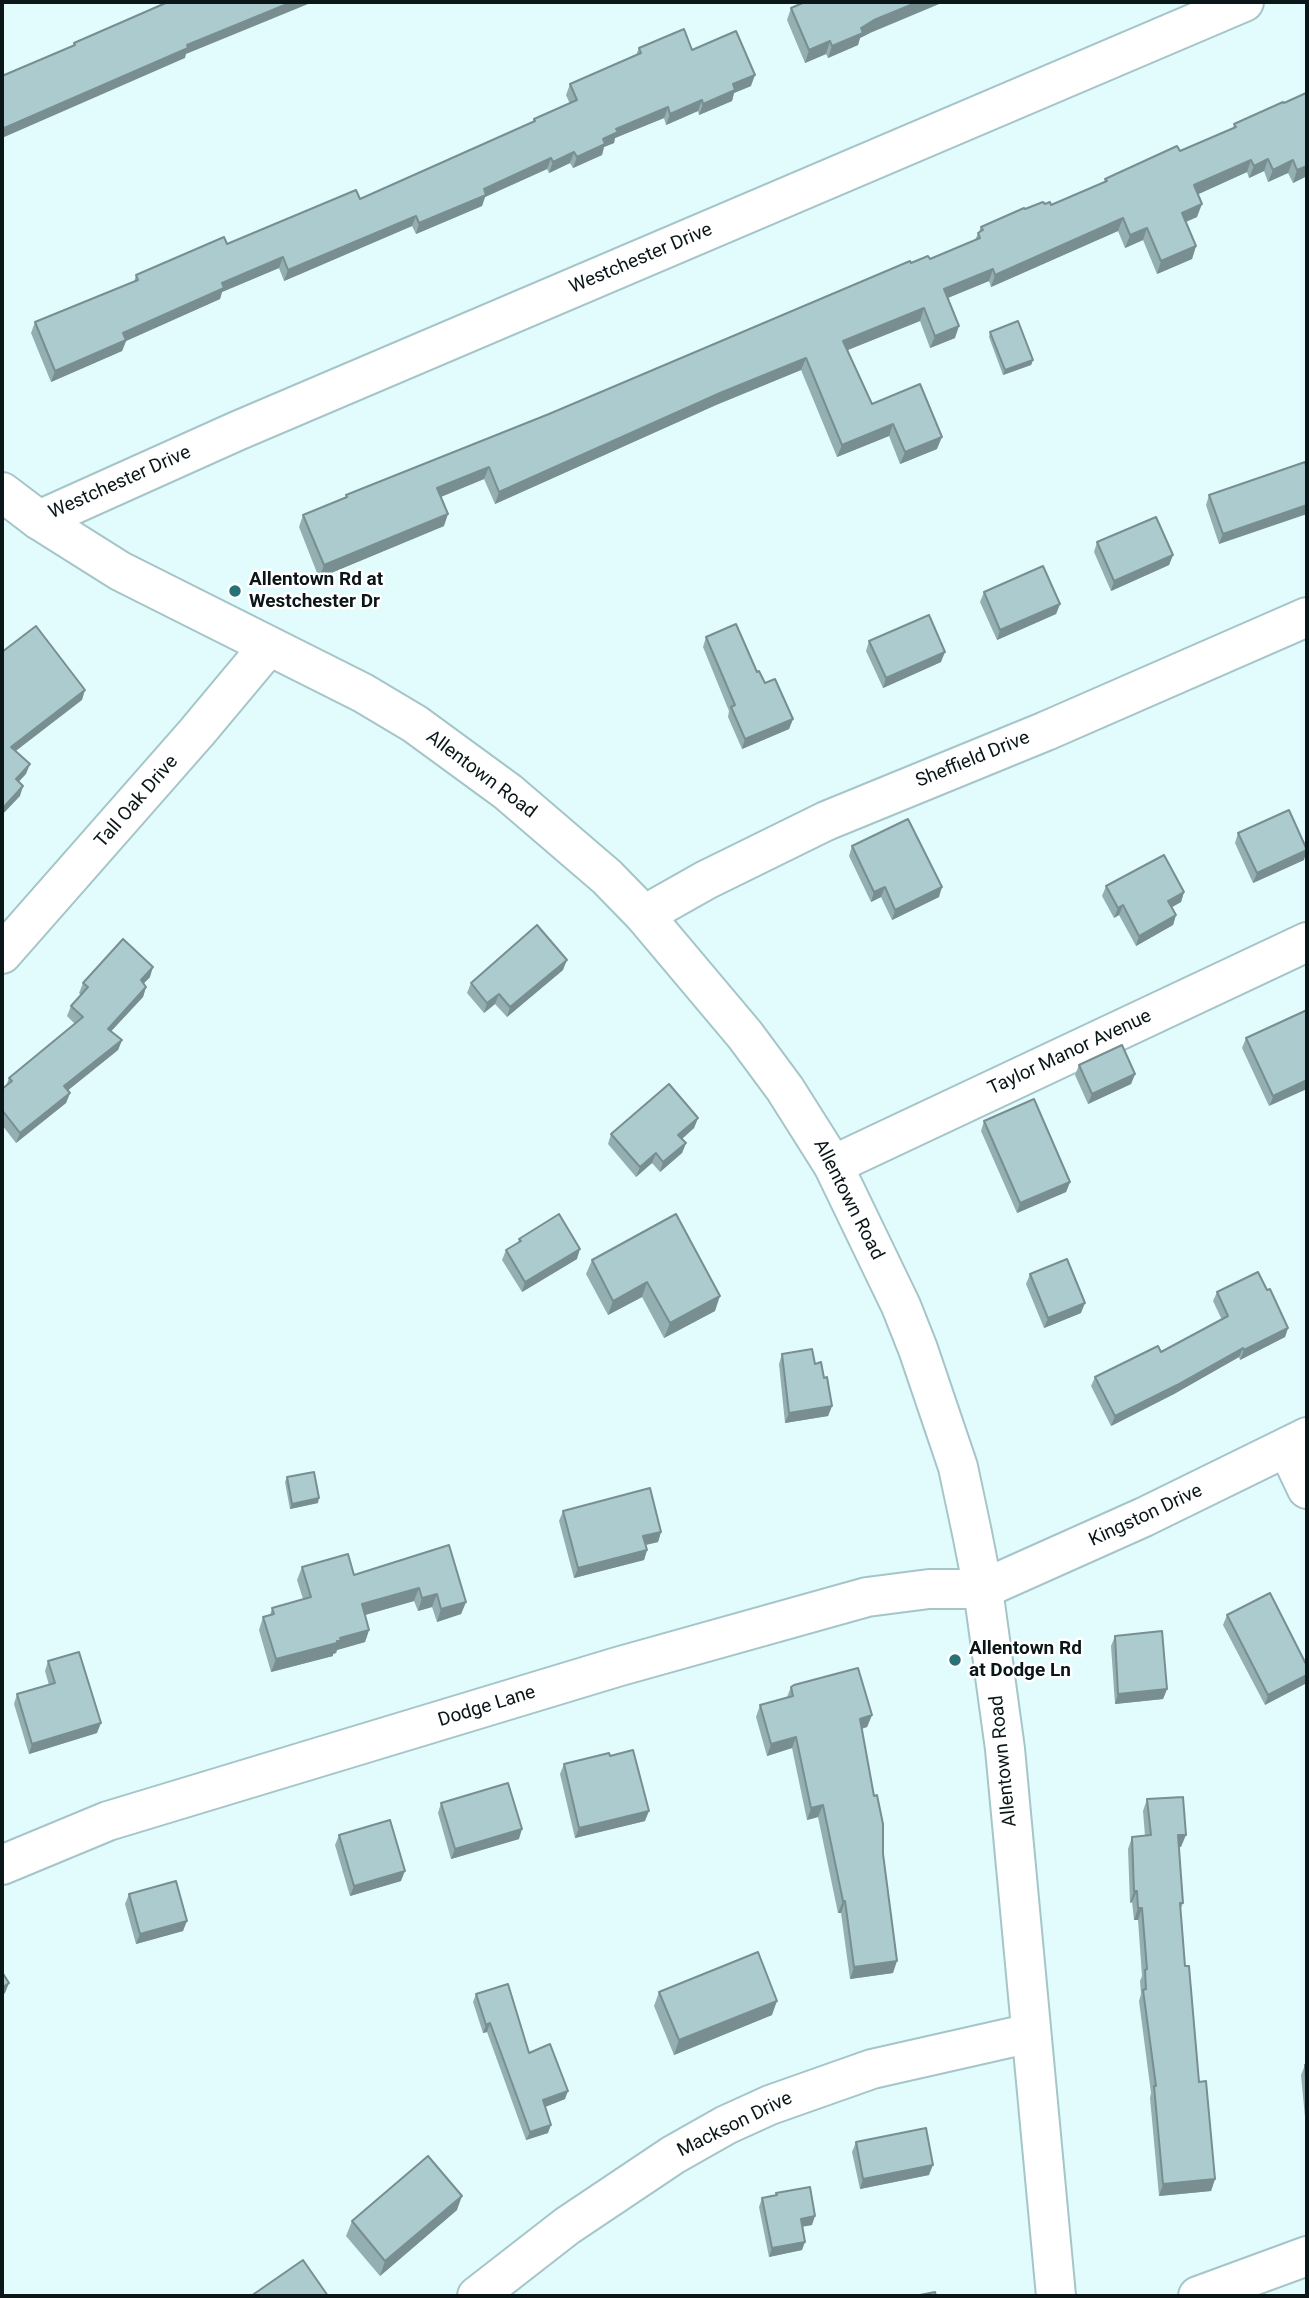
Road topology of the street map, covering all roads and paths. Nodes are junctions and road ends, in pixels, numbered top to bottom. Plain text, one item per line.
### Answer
1 (1244, 2) edge
2 (2, 492) edge
3 (39, 520) junction
4 (1307, 617) edge
5 (268, 647) junction
6 (644, 915) junction
7 (1307, 942) edge
8 (2, 954) edge
9 (833, 1165) junction
10 (1297, 1442) edge
11 (1307, 1489) edge
12 (983, 1589) junction
13 (2, 1866) edge
14 (1031, 2033) junction
15 (1307, 2256) edge
16 (477, 2296) edge
17 (1056, 2296) edge
18 (1198, 2296) edge

1 - 3 street, Westchester Drive
2 - 3 street, Allentown Road
3 - 5 street, Allentown Road
4 - 6 street, Sheffield Drive
5 - 6 street, Allentown Road
5 - 8 street, Tall Oak Drive
6 - 9 street, Allentown Road
7 - 9 street, Taylor Manor Avenue
9 - 12 street, Allentown Road
10 - 11 street
10 - 12 street, Kingston Drive
12 - 13 street, Dodge Lane
12 - 14 street, Allentown Road
14 - 16 street, Mackson Drive
14 - 17 street, Allentown Road
15 - 18 street

